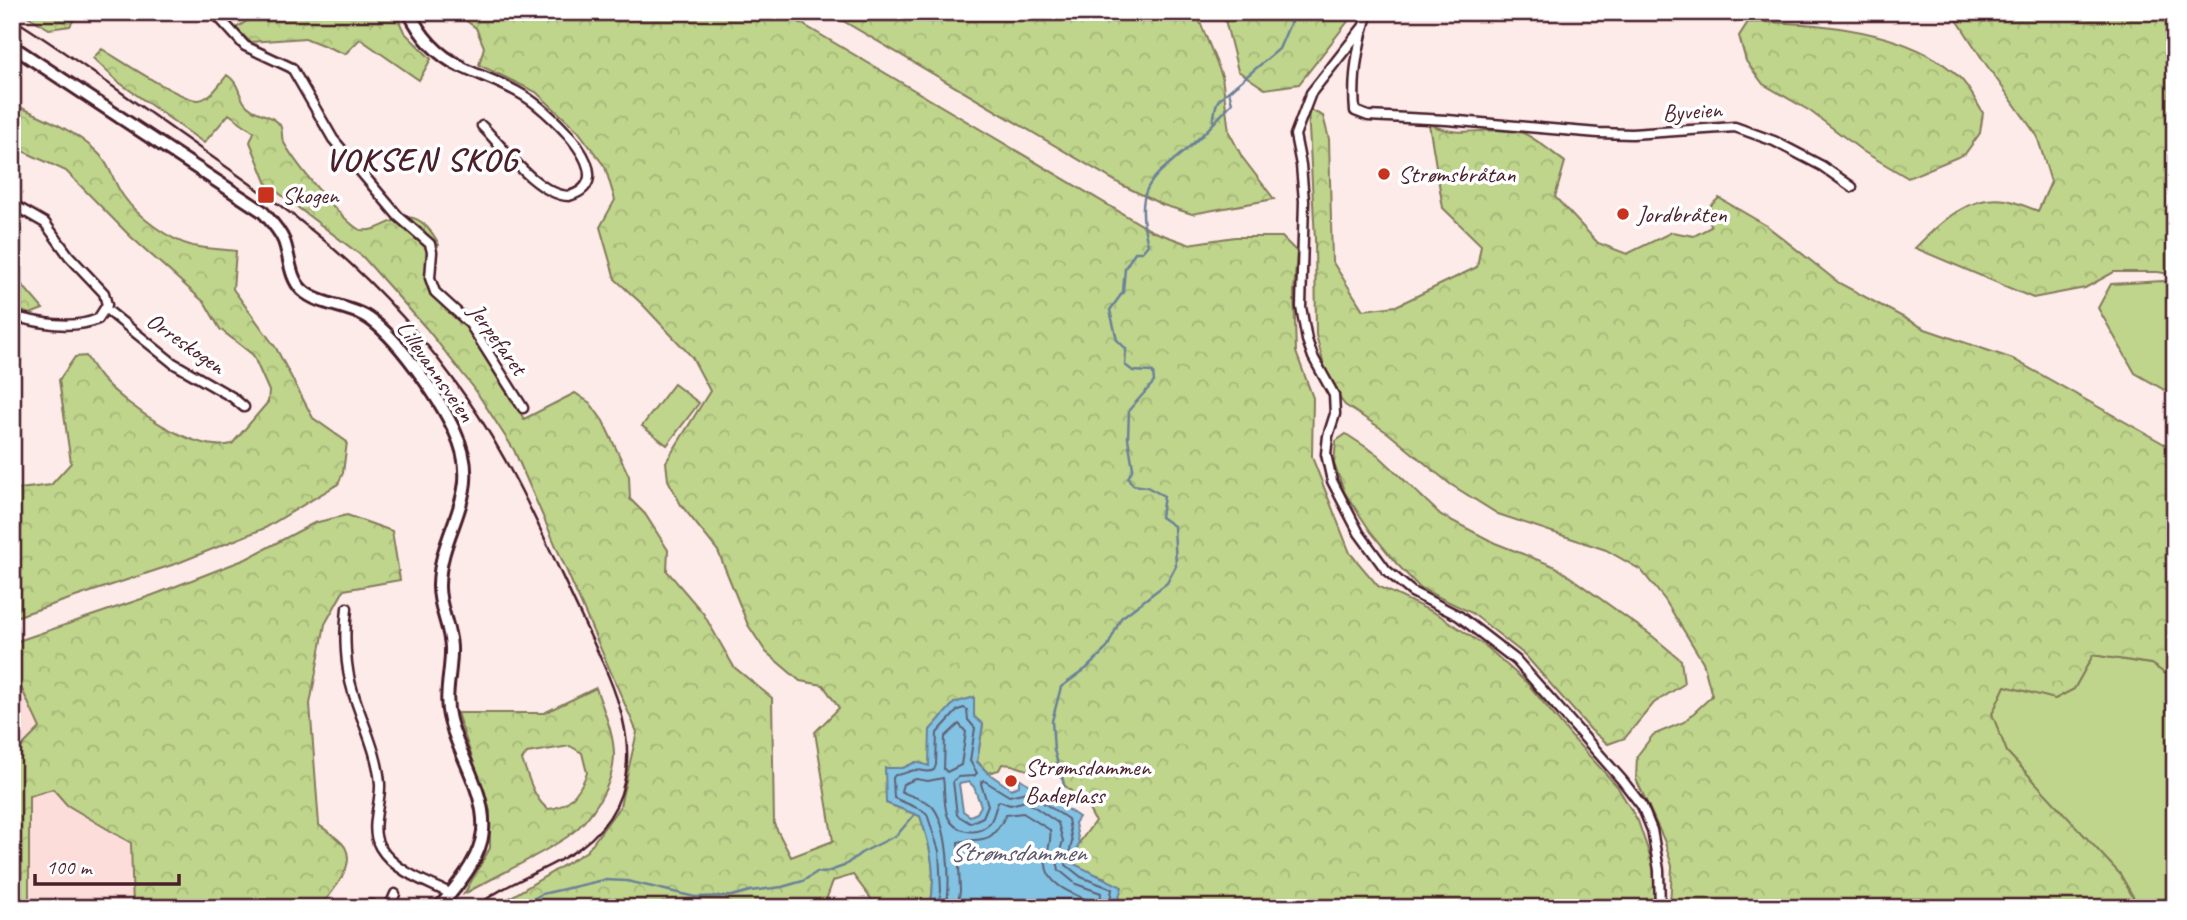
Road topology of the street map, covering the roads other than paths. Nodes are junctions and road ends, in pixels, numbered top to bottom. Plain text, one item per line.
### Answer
1 (214, 12) edge
2 (409, 12) edge
3 (1368, 12) edge
4 (1363, 27) junction
5 (12, 46) edge
6 (460, 66) joint
7 (482, 126) dead end
8 (1852, 187) dead end
9 (12, 204) edge
10 (106, 309) junction
11 (12, 316) edge
12 (244, 407) dead end
13 (523, 408) dead end
14 (347, 608) dead end
15 (450, 893) junction
16 (396, 894) dead end
17 (389, 908) edge
18 (439, 908) edge
19 (1660, 908) edge

1 - 13 street, Jerpefaret
2 - 6 street
3 - 4 street
4 - 8 street, Byveien
4 - 19 street
5 - 15 street, Lillevannsveien
6 - 7 street
9 - 10 street, Orreskogen
10 - 11 street
10 - 12 street, Orreskogen
14 - 15 street
15 - 18 street, Lillevannsveien
16 - 17 street

